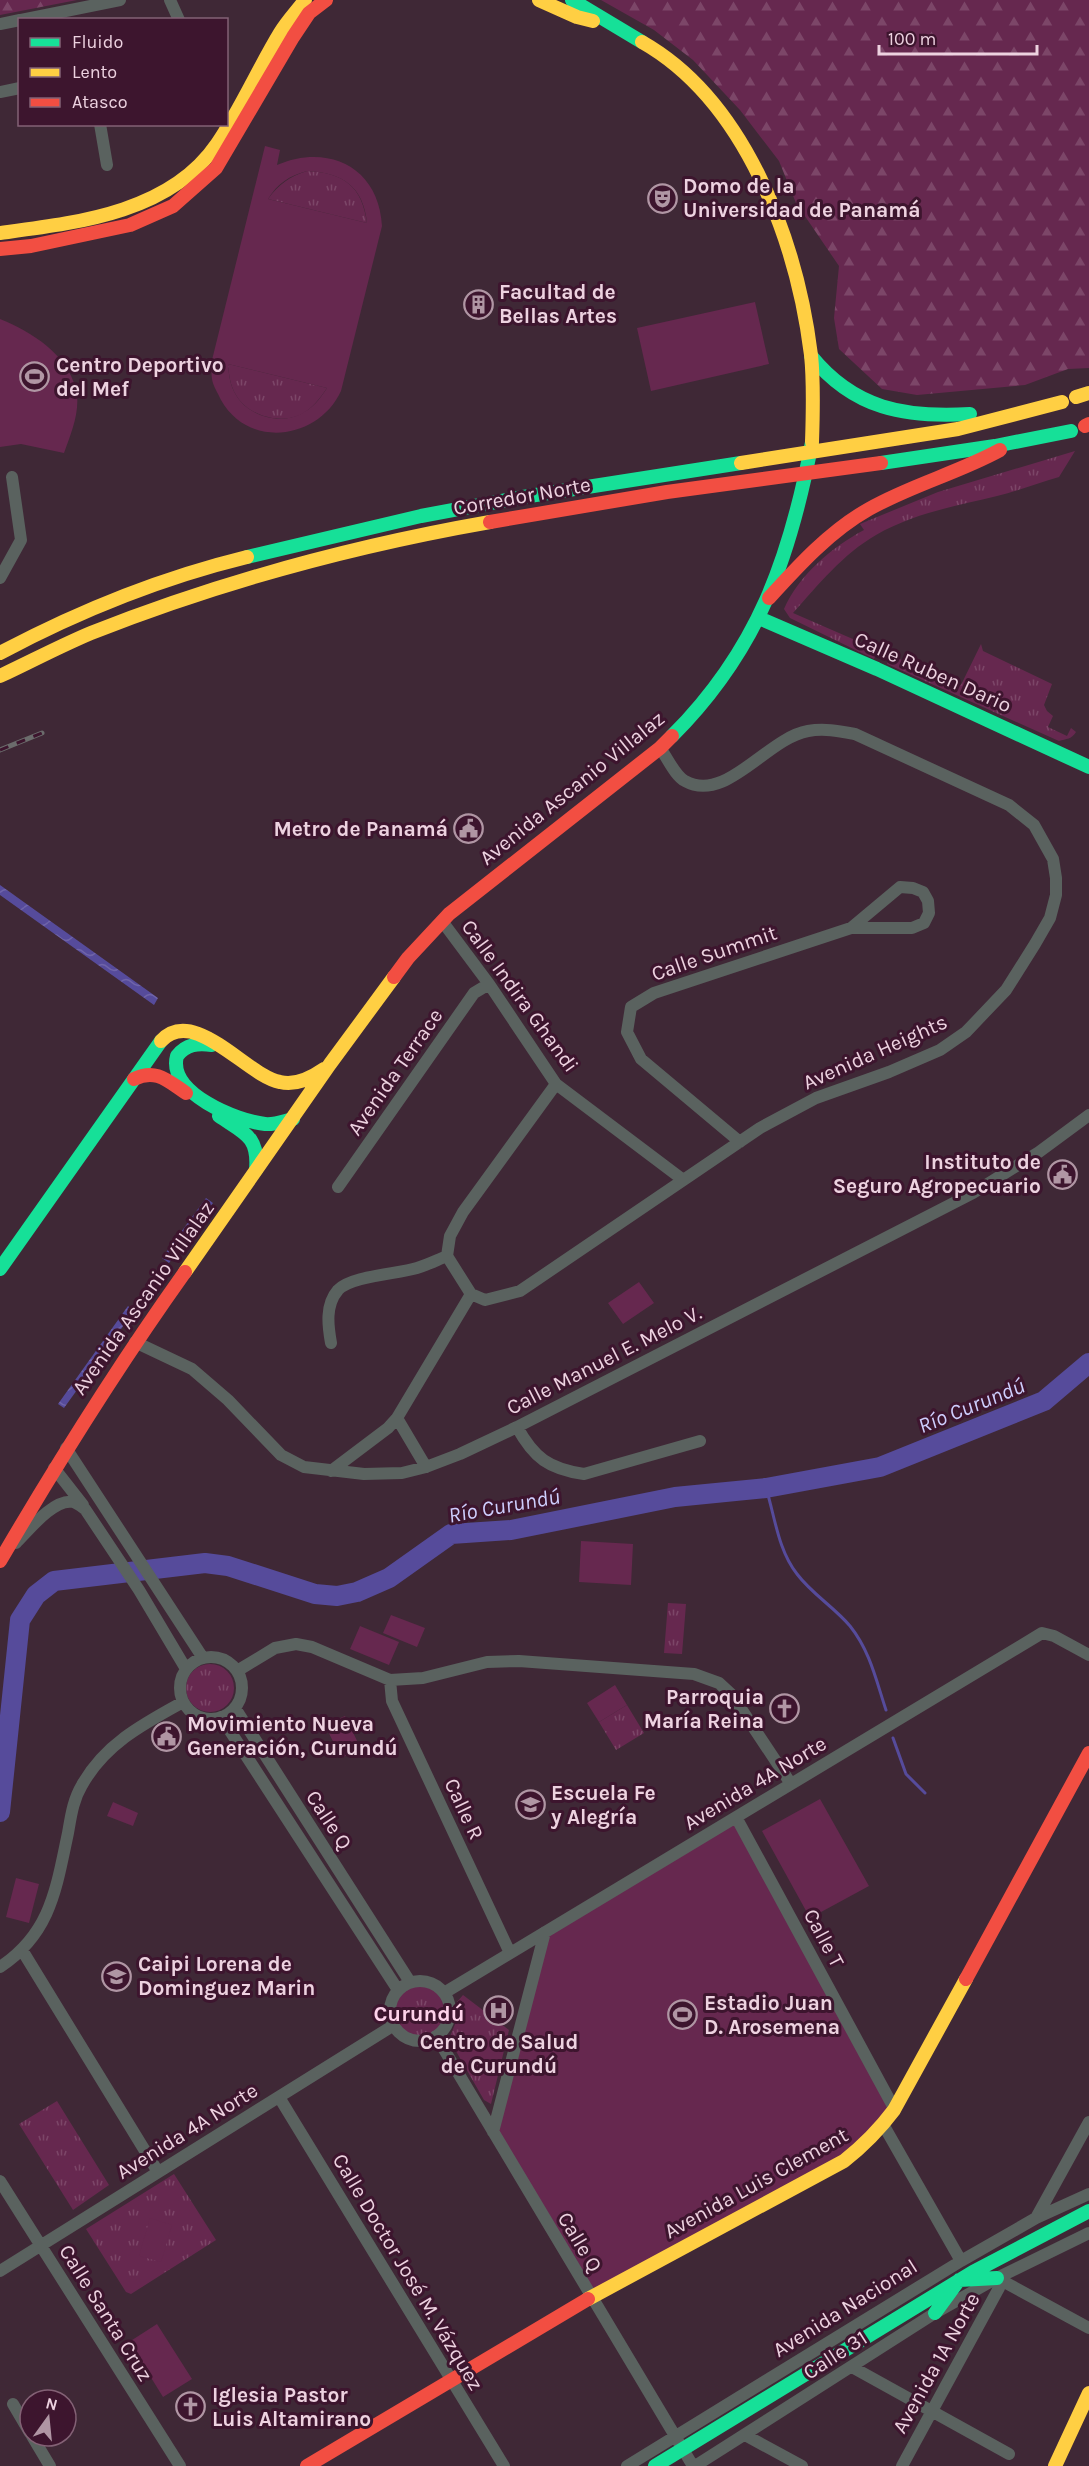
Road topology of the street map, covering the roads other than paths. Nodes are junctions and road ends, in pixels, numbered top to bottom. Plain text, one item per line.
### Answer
1 (120, 0) edge
2 (170, 0) edge
3 (305, 0) edge
4 (326, 0) edge
5 (539, 0) edge
6 (573, 0) edge
7 (30, 18) edge
8 (178, 18) edge
9 (18, 20) edge
10 (0, 24) edge
11 (614, 27) junction
12 (18, 88) edge
13 (0, 92) edge
14 (100, 126) edge
15 (107, 165) dead end
16 (0, 233) edge
17 (0, 249) edge
18 (811, 356) junction
19 (1062, 402) dead end
20 (1036, 408) junction
21 (1071, 431) dead end
22 (1011, 445) junction
23 (12, 477) dead end
24 (0, 578) edge
25 (769, 598) junction
26 (759, 618) junction
27 (0, 653) edge
28 (0, 676) edge
29 (660, 748) junction
30 (1089, 767) edge
31 (442, 921) junction
32 (850, 928) junction
33 (489, 984) junction
34 (218, 1046) junction
35 (330, 1064) junction
36 (134, 1080) junction
37 (556, 1084) junction
38 (1089, 1115) edge
39 (293, 1119) junction
40 (740, 1142) junction
41 (255, 1174) junction
42 (682, 1179) junction
43 (338, 1187) dead end
44 (447, 1256) junction
45 (0, 1269) edge
46 (471, 1294) junction
47 (135, 1342) junction
48 (331, 1343) dead end
49 (397, 1418) junction
50 (518, 1427) junction
51 (700, 1441) dead end
52 (66, 1448) junction
53 (426, 1467) junction
54 (54, 1468) junction
55 (331, 1471) junction
56 (85, 1509) junction
57 (2, 1557) edge
58 (1089, 1655) edge
59 (203, 1658) junction
60 (186, 1669) junction
61 (237, 1671) junction
62 (390, 1680) junction
63 (183, 1702) junction
64 (235, 1708) junction
65 (221, 1717) junction
66 (1089, 1753) edge
67 (791, 1784) junction
68 (736, 1817) junction
69 (545, 1932) junction
70 (22, 1950) junction
71 (510, 1953) junction
72 (0, 1967) edge
73 (410, 1982) junction
74 (398, 1990) junction
75 (444, 1993) junction
76 (394, 2025) junction
77 (436, 2036) junction
78 (279, 2097) junction
79 (895, 2110) junction
80 (1089, 2122) edge
81 (884, 2126) junction
82 (493, 2132) junction
83 (158, 2172) junction
84 (0, 2181) edge
85 (1089, 2194) edge
86 (1089, 2211) edge
87 (1036, 2218) junction
88 (1089, 2233) edge
89 (40, 2245) junction
90 (961, 2261) junction
91 (0, 2271) edge
92 (997, 2278) junction
93 (959, 2280) junction
94 (591, 2298) junction
95 (935, 2313) junction
96 (1089, 2328) edge
97 (852, 2367) junction
98 (451, 2381) junction
99 (1089, 2393) edge
100 (13, 2404) dead end
101 (931, 2410) junction
102 (18, 2412) edge
103 (745, 2435) junction
104 (679, 2444) junction
105 (39, 2448) edge
106 (1009, 2454) dead end
107 (50, 2466) edge
108 (180, 2466) edge
109 (307, 2466) edge
110 (504, 2466) edge
111 (627, 2466) edge
112 (655, 2466) edge
113 (694, 2466) edge
114 (802, 2466) edge
115 (902, 2466) edge
116 (1055, 2466) edge

1 - 7 street
2 - 8 street
3 - 16 main road
4 - 17 main road
5 - 11 main road
6 - 11 main road, Avenida Ascanio Villalaz
9 - 10 street
11 - 18 main road, Avenida Ascanio Villalaz
12 - 13 street
14 - 15 street
18 - 20 main road
18 - 25 main road, Avenida Ascanio Villalaz
19 - 20 main road, Corredor Norte
20 - 27 main road, Corredor Norte
21 - 22 main road, Corredor Norte
22 - 25 main road
22 - 28 main road, Corredor Norte
23 - 24 street
25 - 26 main road, Avenida Ascanio Villalaz
26 - 29 main road, Avenida Ascanio Villalaz
26 - 30 main road, Calle Ruben Dario
29 - 31 main road, Avenida Ascanio Villalaz
29 - 40 street, Avenida Heights
31 - 33 street, Calle Indira Ghandi
31 - 35 main road, Avenida Ascanio Villalaz
32 - 32 street
32 - 40 street, Calle Summit
33 - 37 street, Calle Indira Ghandi
33 - 43 street, Avenida Terrace
34 - 35 main road, Avenida Ascanio Villalaz
34 - 36 main road, Avenida Ascanio Villalaz
34 - 39 main road
35 - 39 main road, Avenida Ascanio Villalaz
36 - 41 main road
36 - 45 main road, Avenida Ascanio Villalaz
37 - 42 street, Calle Indira Ghandi
37 - 44 street
38 - 50 street, Calle Manuel E. Melo V.
39 - 41 main road, Avenida Ascanio Villalaz
40 - 42 street, Avenida Heights
41 - 47 main road, Avenida Ascanio Villalaz
42 - 46 street, Avenida Heights
44 - 46 street
44 - 48 street
46 - 49 street
47 - 52 main road, Avenida Ascanio Villalaz
47 - 55 street, Calle Manuel E. Melo V.
49 - 53 street
49 - 55 street
50 - 51 street
50 - 53 street, Calle Manuel E. Melo V.
52 - 54 main road, Avenida Ascanio Villalaz
52 - 59 street
53 - 55 street, Calle Manuel E. Melo V.
54 - 56 street
54 - 57 main road, Avenida Ascanio Villalaz
56 - 57 street
56 - 60 street
58 - 67 street, Avenida 4A Norte
59 - 60 street
59 - 61 street
60 - 63 street
61 - 62 street
61 - 64 street
62 - 67 street
62 - 71 street, Calle R
63 - 65 street
63 - 70 street
64 - 65 street
64 - 73 street, Calle Q
65 - 74 street, Calle Q
66 - 79 main road, Avenida Luis Clement
67 - 68 street, Avenida 4A Norte
68 - 69 street, Avenida 4A Norte
68 - 79 street, Calle T
69 - 71 street, Avenida 4A Norte
69 - 82 street
70 - 72 street
70 - 83 street
71 - 75 street, Avenida 4A Norte
73 - 74 street
73 - 75 street
74 - 76 street
75 - 77 street
76 - 77 street
76 - 78 street, Avenida 4A Norte
77 - 82 street, Calle Q
78 - 83 street, Avenida 4A Norte
78 - 98 street, Calle Doctor José M. Vázquez
79 - 81 main road, Avenida Luis Clement
80 - 87 street
81 - 90 street
81 - 94 main road, Avenida Luis Clement
82 - 94 street, Calle Q
83 - 89 street, Avenida 4A Norte
84 - 89 street, Calle Santa Cruz
85 - 87 street, Avenida Nacional
86 - 93 main road, Avenida Nacional
87 - 90 street, Avenida Nacional
88 - 92 street, Calle 31
89 - 91 street, Avenida 4A Norte
89 - 108 street, Calle Santa Cruz
90 - 104 street, Avenida Nacional
92 - 93 main road
92 - 95 street, Calle 31
92 - 96 street
92 - 101 street, Avenida 1A Norte
93 - 95 main road
93 - 104 main road, Avenida Nacional
94 - 98 main road, Avenida Luis Clement
94 - 104 street, Calle Q
95 - 97 street, Calle 31
97 - 101 street
97 - 103 street, Calle 31
98 - 109 main road, Avenida Luis Clement
98 - 110 street, Calle Doctor José M. Vázquez
99 - 116 main road
100 - 102 street
101 - 106 street
101 - 115 street, Avenida 1A Norte
103 - 113 street, Calle 31
103 - 114 street
104 - 111 street, Avenida Nacional
104 - 112 main road, Avenida Nacional
104 - 113 street, Calle Q
105 - 107 street

